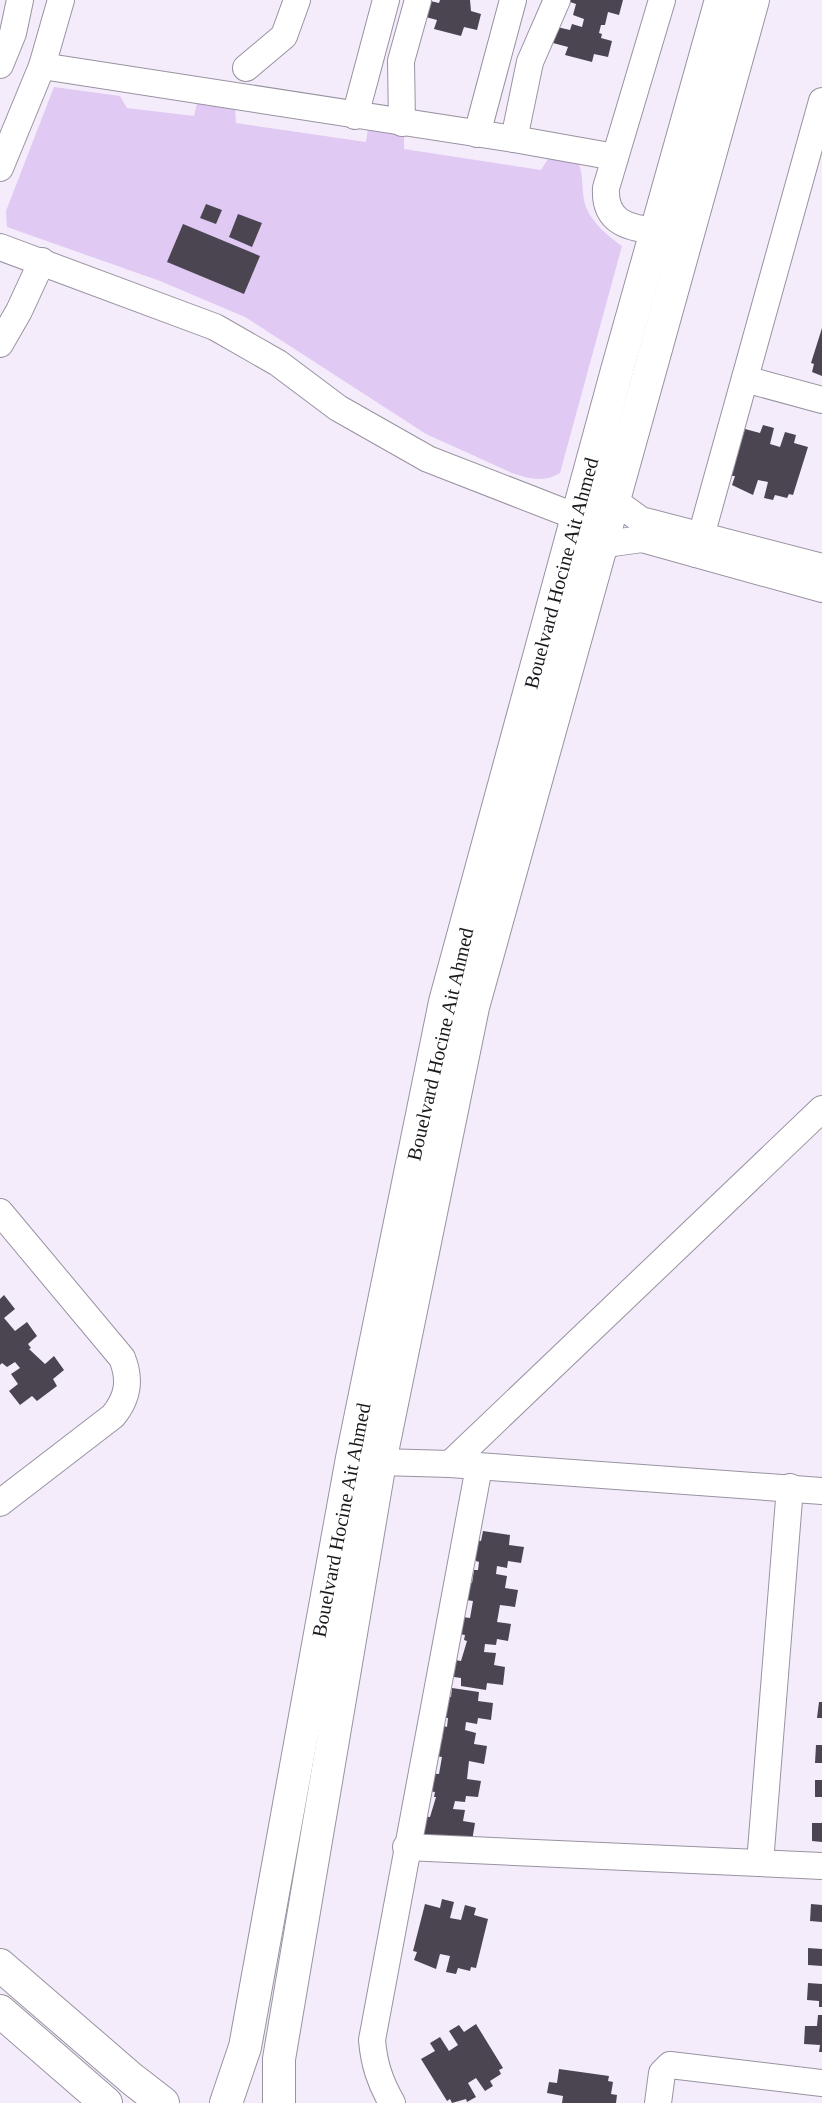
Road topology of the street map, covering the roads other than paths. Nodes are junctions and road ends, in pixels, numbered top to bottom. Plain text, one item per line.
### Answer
1 (20, 0) edge
2 (61, 0) edge
3 (297, 0) edge
4 (386, 0) edge
5 (418, 0) edge
6 (513, 0) edge
7 (557, 0) edge
8 (662, 0) edge
9 (721, 0) edge
10 (753, 0) edge
11 (0, 66) edge
12 (42, 66) junction
13 (246, 68) dead end
14 (822, 101) edge
15 (355, 116) junction
16 (402, 123) junction
17 (477, 134) junction
18 (514, 139) junction
19 (615, 157) junction
20 (0, 168) edge
21 (656, 231) junction
22 (0, 247) edge
23 (42, 261) junction
24 (0, 344) edge
25 (745, 379) junction
26 (822, 400) edge
27 (612, 499) junction
28 (577, 517) junction
29 (698, 545) junction
30 (598, 550) junction
31 (822, 567) edge
32 (822, 589) edge
33 (822, 1109) edge
34 (0, 1212) edge
35 (380, 1462) junction
36 (450, 1464) junction
37 (479, 1467) junction
38 (790, 1487) junction
39 (822, 1491) edge
40 (0, 1503) edge
41 (406, 1846) junction
42 (760, 1863) junction
43 (822, 1866) edge
44 (0, 1965) edge
45 (0, 2011) edge
46 (822, 2083) edge
47 (123, 2091) edge
48 (106, 2103) edge
49 (163, 2103) edge
50 (226, 2103) edge
51 (279, 2103) edge
52 (392, 2103) edge
53 (658, 2103) edge

1 - 11 street
2 - 12 street
3 - 13 street
4 - 15 street
5 - 16 street
6 - 17 street
7 - 18 street
8 - 19 street
9 - 21 main road, Bouelvard Hocine Ait Ahmed
10 - 27 main road
12 - 15 street
12 - 20 street
14 - 25 street
15 - 16 street
16 - 17 street
17 - 18 street
18 - 19 street
19 - 21 street
21 - 28 main road, Bouelvard Hocine Ait Ahmed
22 - 23 street
23 - 24 street
23 - 28 street
25 - 26 street
25 - 29 street
27 - 29 street
27 - 30 main road
28 - 50 main road, Bouelvard Hocine Ait Ahmed
29 - 30 street
29 - 31 street
29 - 32 street
30 - 35 main road
33 - 36 street
34 - 40 street
35 - 36 street
35 - 51 main road
36 - 37 street
37 - 38 street
37 - 41 street
38 - 39 street
38 - 42 street
41 - 42 street
41 - 52 street
42 - 43 street
44 - 47 main road
45 - 48 main road
46 - 53 street
47 - 49 main road

